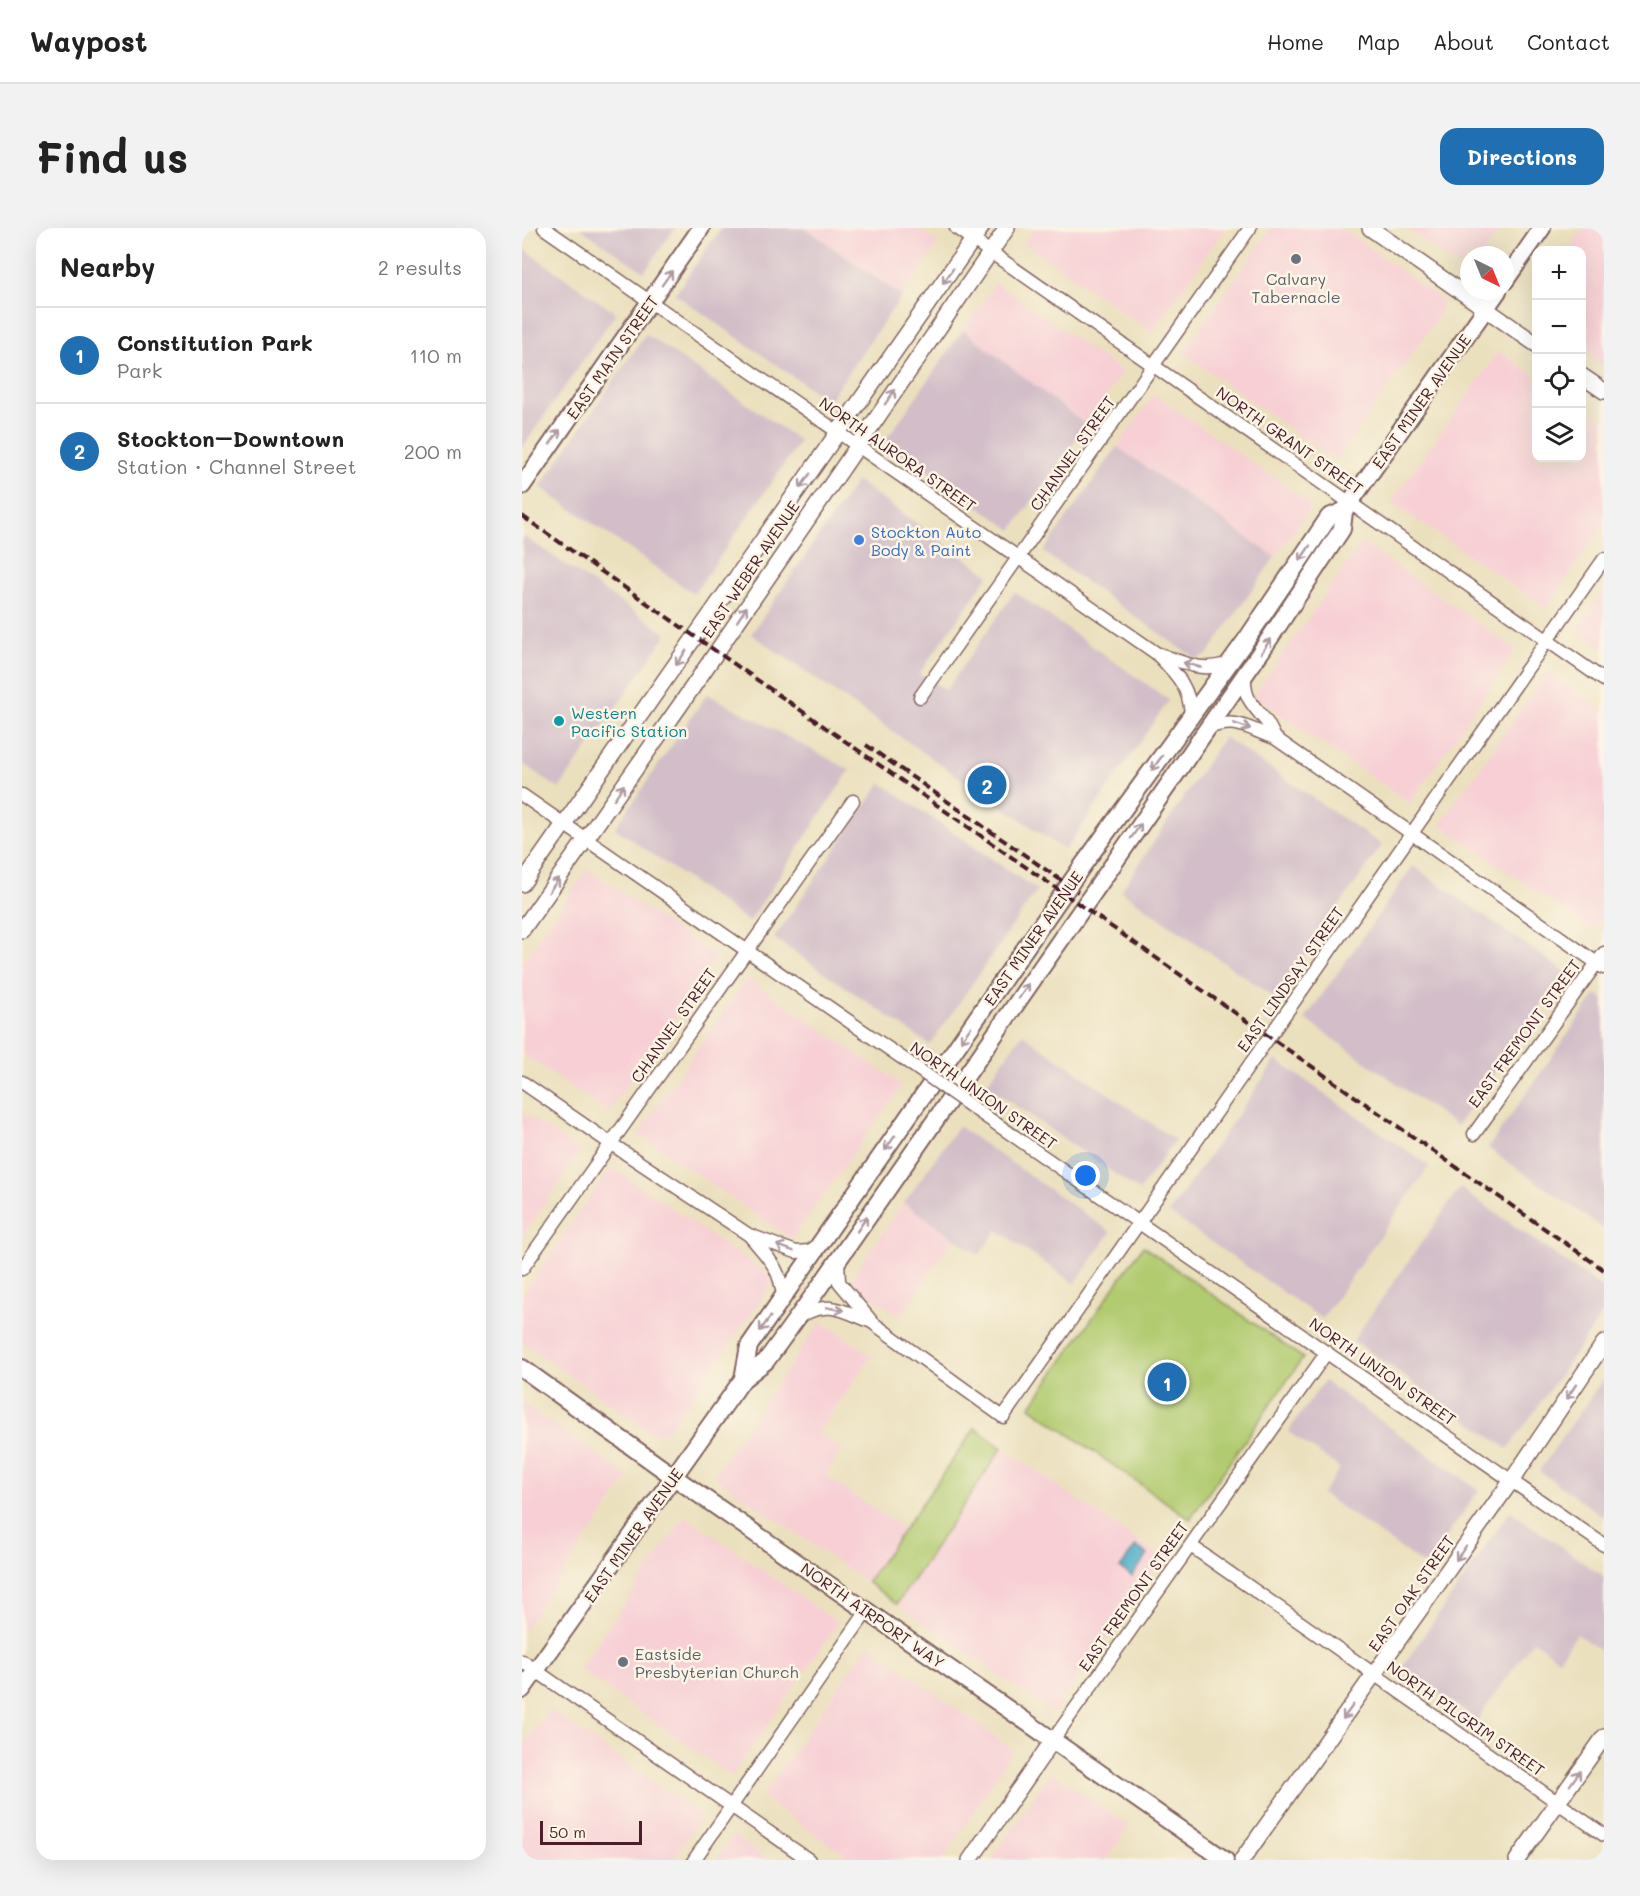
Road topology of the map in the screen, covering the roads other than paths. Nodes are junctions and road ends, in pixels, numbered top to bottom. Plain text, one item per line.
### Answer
1 (544, 228) edge
2 (701, 228) edge
3 (956, 228) edge
4 (1007, 228) edge
5 (1250, 228) edge
6 (1370, 228) edge
7 (1542, 228) edge
8 (977, 234) edge
9 (990, 252) junction
10 (1514, 268) edge
11 (1492, 300) edge
12 (650, 302) junction
13 (1485, 309) junction
14 (1532, 341) edge
15 (1153, 366) junction
16 (1586, 378) edge
17 (1604, 391) edge
18 (839, 433) junction
19 (856, 445) junction
20 (522, 486) edge
21 (1347, 507) junction
22 (1019, 558) junction
23 (1604, 559) edge
24 (1547, 640) junction
25 (1156, 653) junction
26 (1229, 663) junction
27 (1245, 675) junction
28 (1604, 680) edge
29 (920, 697) dead end
30 (1191, 716) junction
31 (1208, 728) junction
32 (1275, 738) junction
33 (522, 795) edge
34 (852, 801) dead end
35 (564, 824) junction
36 (1411, 835) junction
37 (586, 840) junction
38 (522, 884) edge
39 (522, 930) edge
40 (746, 950) junction
41 (1602, 962) edge
42 (522, 1082) edge
43 (1474, 1134) dead end
44 (609, 1143) junction
45 (1139, 1223) junction
46 (749, 1235) junction
47 (820, 1245) junction
48 (838, 1259) junction
49 (522, 1269) edge
50 (783, 1300) junction
51 (797, 1318) junction
52 (873, 1323) junction
53 (1604, 1343) edge
54 (1327, 1352) junction
55 (522, 1368) edge
56 (743, 1379) junction
57 (674, 1477) junction
58 (1512, 1480) junction
59 (1604, 1545) edge
60 (1191, 1546) junction
61 (867, 1611) junction
62 (529, 1666) edge
63 (1375, 1674) junction
64 (522, 1690) edge
65 (1604, 1737) edge
66 (1053, 1740) junction
67 (1558, 1803) junction
68 (731, 1805) junction
69 (1604, 1835) edge
70 (694, 1860) edge
71 (809, 1860) edge
72 (970, 1860) edge
73 (1225, 1860) edge
74 (1242, 1860) edge
75 (1517, 1860) edge

1 - 12 street, NORTH AURORA STREET
12 -> 2 main road, EAST MAIN STREET
3 - 8 street, NORTH GRANT STREET
4 - 9 street, EAST WEBER AVENUE
5 - 15 street, CHANNEL STREET
6 - 13 street
7 - 10 main road
8 - 9 street, NORTH GRANT STREET
8 -> 18 street, EAST WEBER AVENUE
9 - 15 street, NORTH GRANT STREET
19 -> 9 street, EAST WEBER AVENUE
11 - 13 main road, EAST MINER AVENUE
12 - 18 street, NORTH AURORA STREET
20 -> 12 main road, EAST MAIN STREET
13 - 14 street
13 - 21 main road, EAST MINER AVENUE
15 - 21 street, NORTH GRANT STREET
15 - 22 street, CHANNEL STREET
16 - 17 street
18 - 19 street, NORTH AURORA STREET
18 -> 35 street, EAST WEBER AVENUE
19 - 22 street, NORTH AURORA STREET
37 -> 19 street, EAST WEBER AVENUE
21 - 24 street, NORTH GRANT STREET
21 -> 26 main road, EAST MINER AVENUE
27 -> 21 main road, EAST MINER AVENUE
22 - 25 street, NORTH AURORA STREET
22 - 29 street, CHANNEL STREET
23 - 24 street, EAST LINDSAY STREET
24 - 28 street, NORTH GRANT STREET
24 - 36 street, EAST LINDSAY STREET
26 -> 25 street, NORTH AURORA STREET
25 - 30 street, NORTH AURORA STREET
26 - 30 main road, EAST MINER AVENUE
27 - 31 main road, EAST MINER AVENUE
27 - 32 street
30 -> 47 main road, EAST MINER AVENUE
31 -> 32 street
48 -> 31 main road, EAST MINER AVENUE
32 - 36 street
33 - 35 street, NORTH UNION STREET
34 - 40 street, CHANNEL STREET
35 - 37 street, NORTH UNION STREET
35 - 38 street, EAST WEBER AVENUE
36 - 41 street
36 - 45 street, EAST LINDSAY STREET
39 -> 37 street, EAST WEBER AVENUE
37 - 40 street, NORTH UNION STREET
40 - 44 street, CHANNEL STREET
40 - 45 street, NORTH UNION STREET, bridge
41 - 43 street, EAST FREMONT STREET
42 - 44 street
44 - 46 street
44 - 49 street, CHANNEL STREET
45 - 52 street, EAST LINDSAY STREET
45 - 54 street, NORTH UNION STREET
47 -> 46 street
46 - 50 street
47 - 50 main road, EAST MINER AVENUE
48 - 51 main road, EAST MINER AVENUE
48 - 52 street
50 -> 56 main road, EAST MINER AVENUE
51 -> 52 street
51 - 56 main road, EAST MINER AVENUE
53 -> 58 street, EAST OAK STREET
54 - 58 street, NORTH UNION STREET
54 - 60 street, EAST FREMONT STREET
55 - 57 main road, NORTH AIRPORT WAY
56 - 57 main road, EAST MINER AVENUE
57 - 61 main road, NORTH AIRPORT WAY
57 - 62 main road, EAST MINER AVENUE
58 - 59 street, NORTH UNION STREET
58 -> 63 street, EAST OAK STREET
60 - 63 street, NORTH PILGRIM STREET
60 - 66 street, EAST FREMONT STREET
61 - 66 main road, NORTH AIRPORT WAY
61 - 68 street
62 - 64 main road, EAST MINER AVENUE
62 - 68 street
63 - 67 street, NORTH PILGRIM STREET
63 -> 74 street, EAST OAK STREET
67 -> 65 street
66 - 72 street, EAST FREMONT STREET
66 - 73 main road, NORTH AIRPORT WAY
67 - 69 street, NORTH PILGRIM STREET
67 - 75 street
68 - 70 street
68 - 71 street

